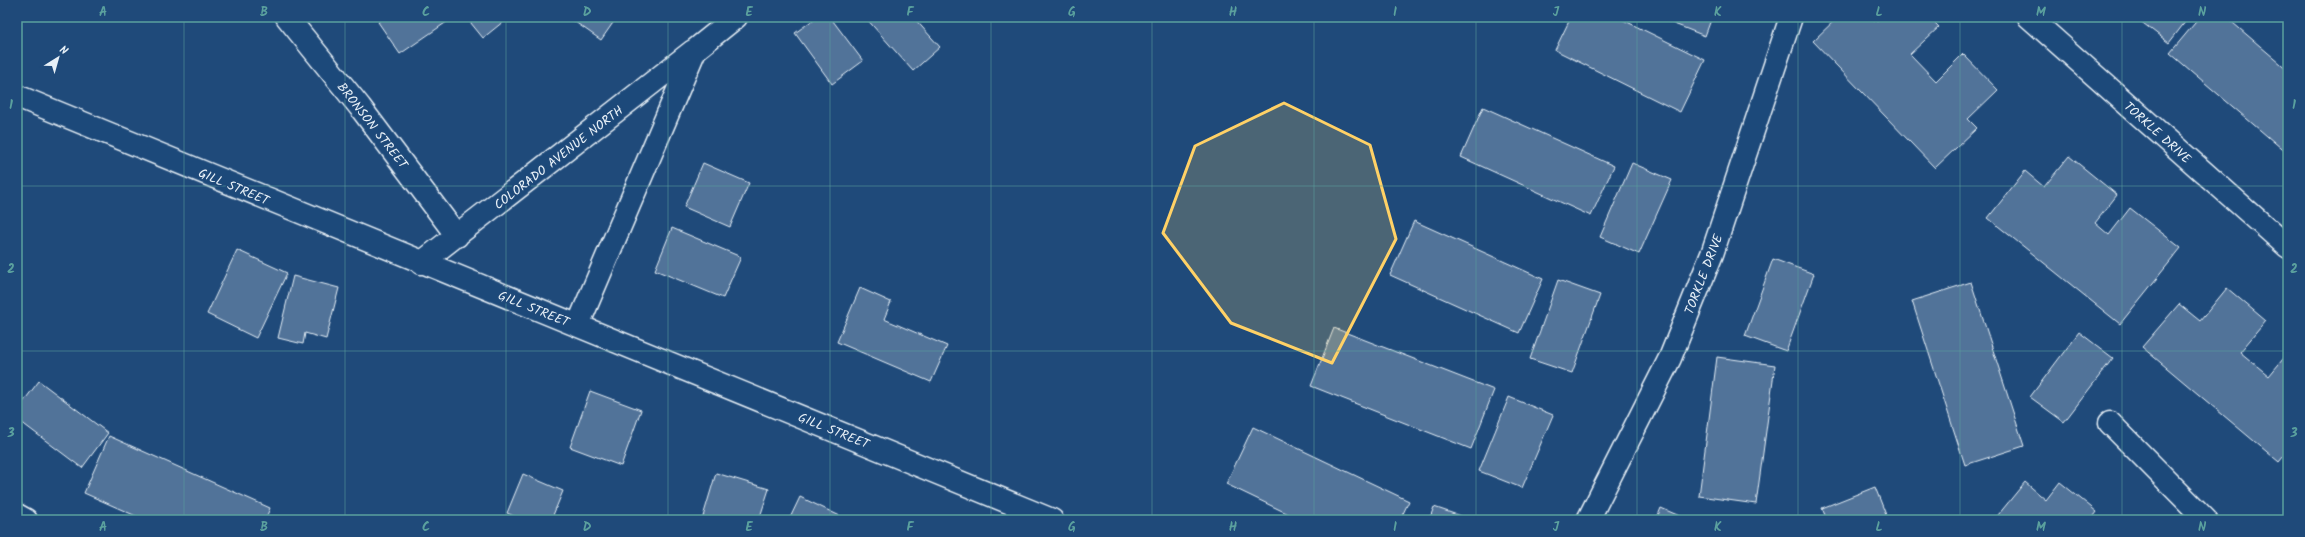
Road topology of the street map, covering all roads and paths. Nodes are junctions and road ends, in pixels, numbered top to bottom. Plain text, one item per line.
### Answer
1 (287, 17) edge
2 (736, 17) edge
3 (1791, 17) edge
4 (2029, 17) edge
5 (695, 50) junction
6 (17, 96) edge
7 (457, 236) junction
8 (2288, 247) edge
9 (421, 263) junction
10 (578, 325) junction
11 (2110, 423) dead end
12 (17, 515) edge
13 (26, 520) edge
14 (1052, 520) edge
15 (1588, 520) edge
16 (2206, 520) edge

1 - 7 street, BRONSON STREET
2 - 5 street, COLORADO AVENUE NORTH
3 - 15 street, TORKLE DRIVE
4 - 8 street, TORKLE DRIVE
5 - 7 street, COLORADO AVENUE NORTH
5 - 10 street, COLORADO AVENUE NORTH
6 - 9 street, GILL STREET
7 - 9 street, COLORADO AVENUE NORTH
9 - 10 street, GILL STREET
10 - 14 street, GILL STREET
11 - 16 street
12 - 13 street

